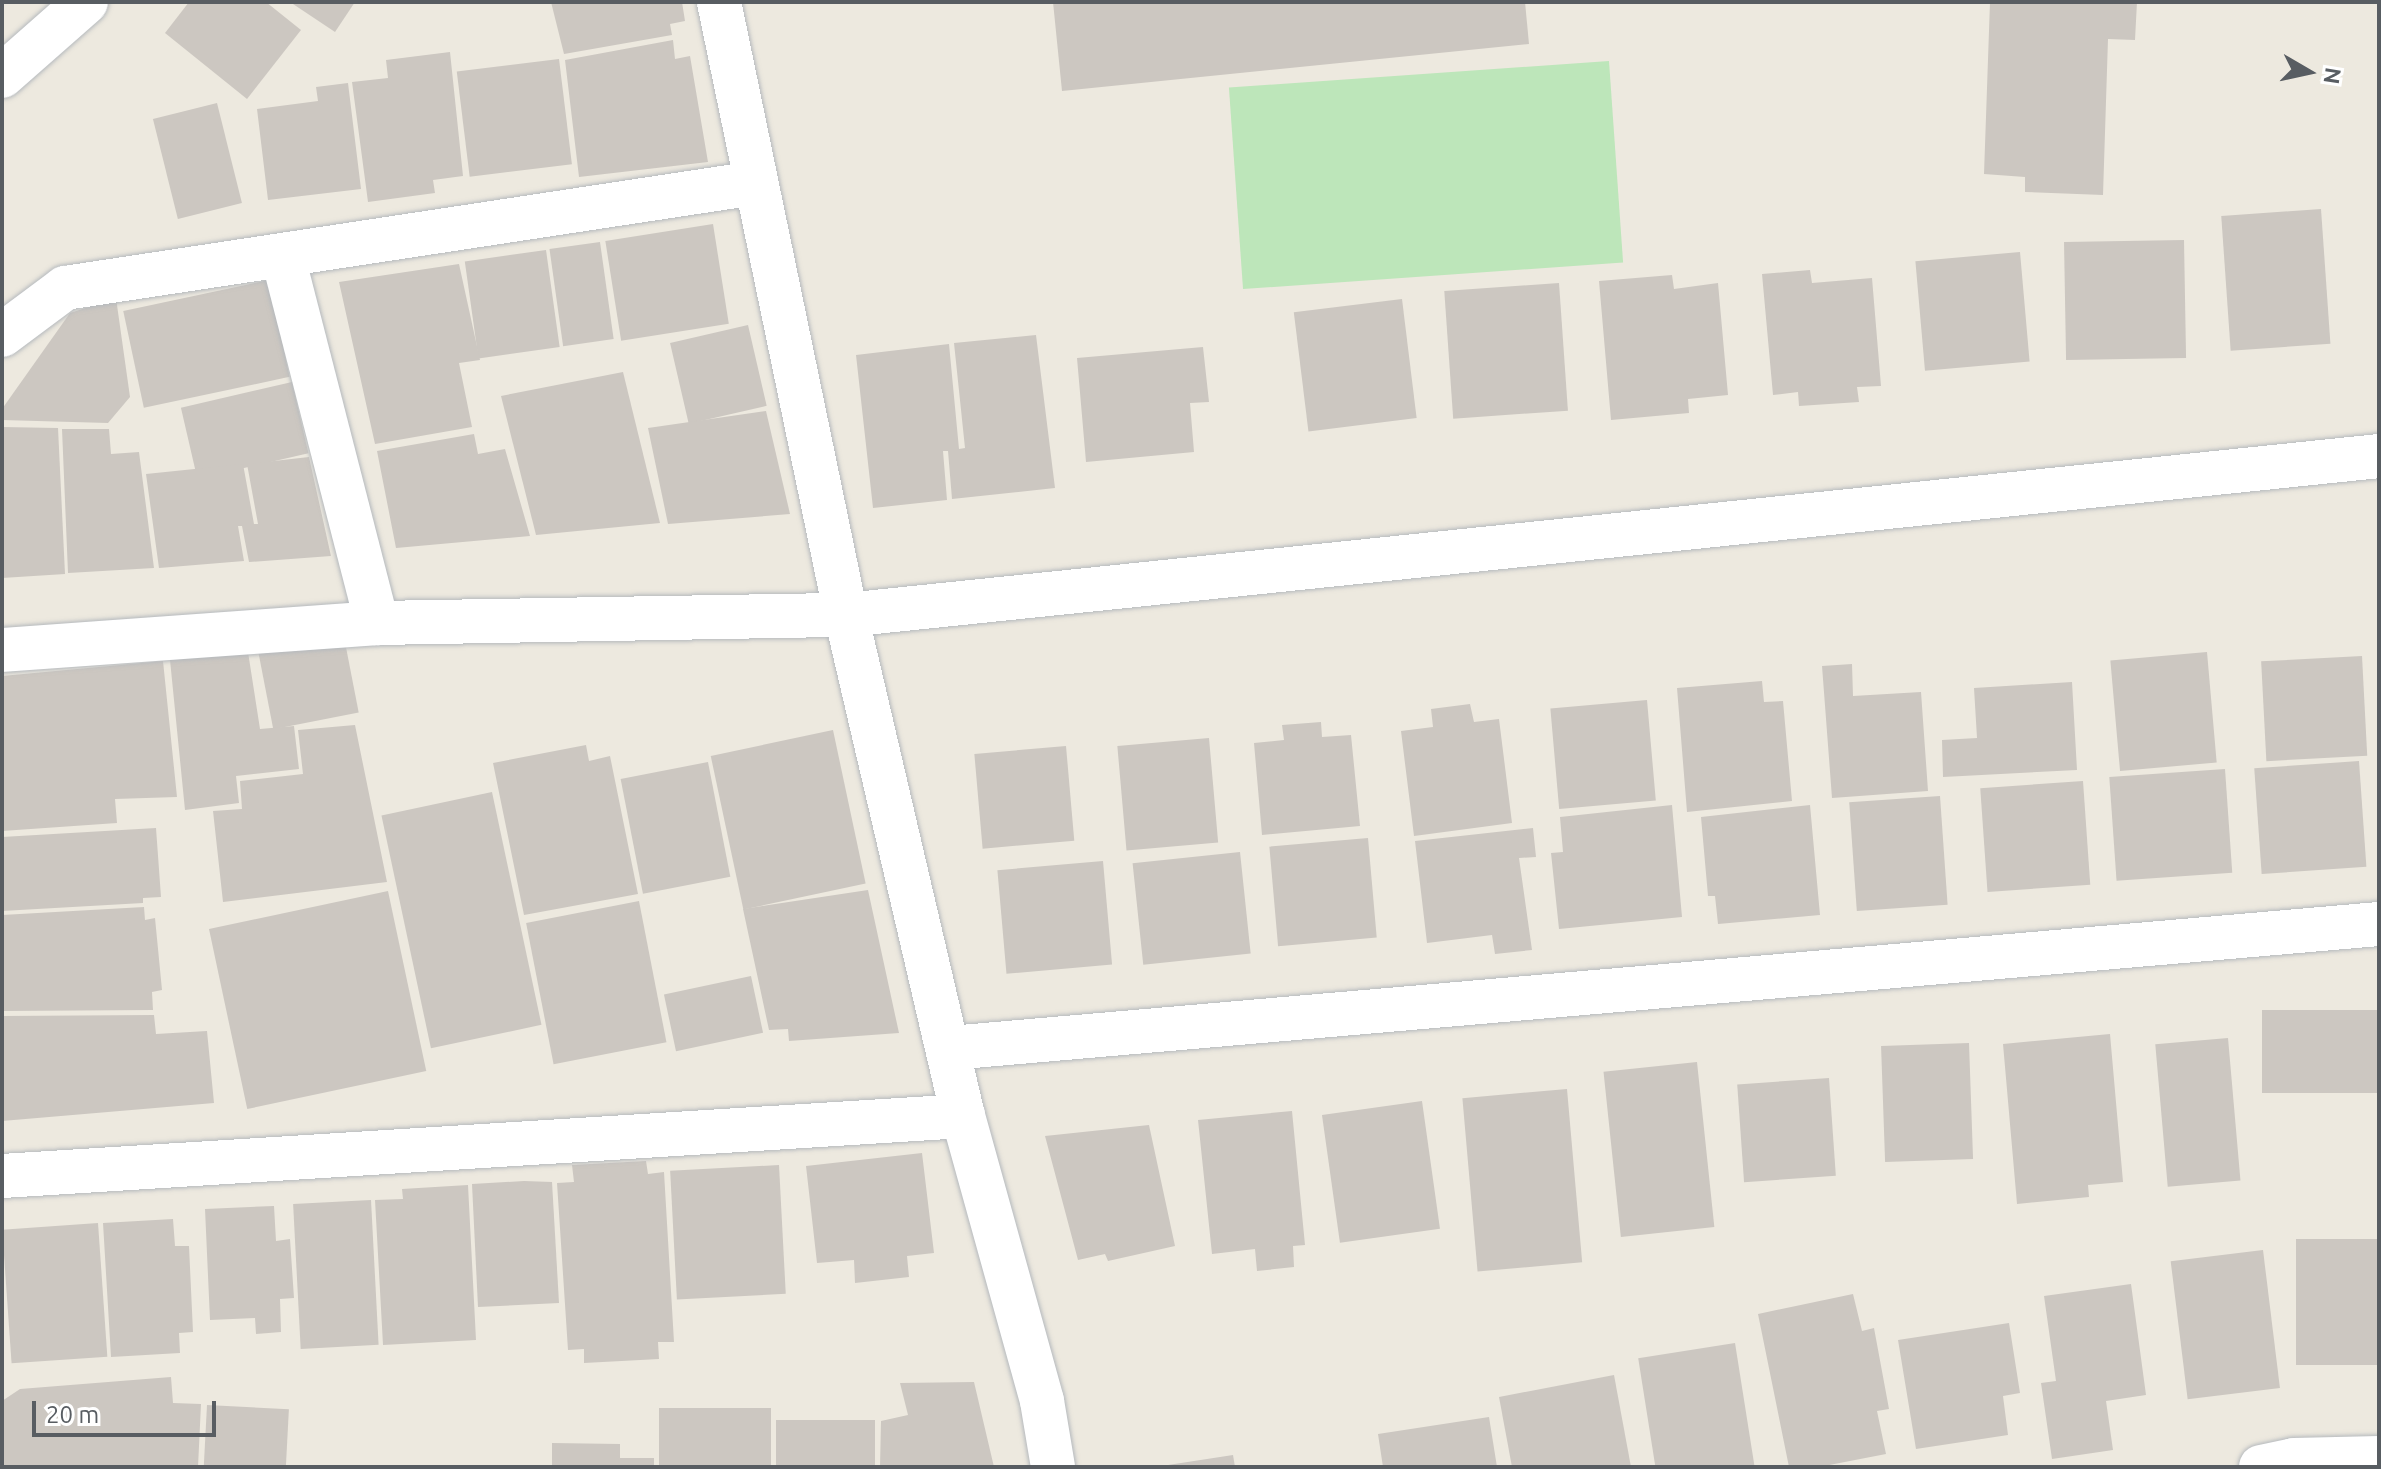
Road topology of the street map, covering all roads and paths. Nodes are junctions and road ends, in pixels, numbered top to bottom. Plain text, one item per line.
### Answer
1 (86, 2) edge
2 (719, 2) edge
3 (2, 76) edge
4 (755, 183) junction
5 (283, 257) junction
6 (2, 335) edge
7 (2379, 456) edge
8 (846, 615) junction
9 (377, 623) junction
10 (2, 650) edge
11 (2379, 924) edge
12 (950, 1048) junction
13 (963, 1116) junction
14 (2, 1176) edge
15 (2379, 1458) edge
16 (2284, 1465) edge
17 (1053, 1467) edge

1 - 3 street
2 - 4 street
4 - 5 street
4 - 8 street
5 - 6 street
5 - 9 street
7 - 8 street
8 - 9 street
8 - 12 street
9 - 10 street
11 - 12 street
12 - 13 street
13 - 14 street
13 - 17 street
15 - 16 street

